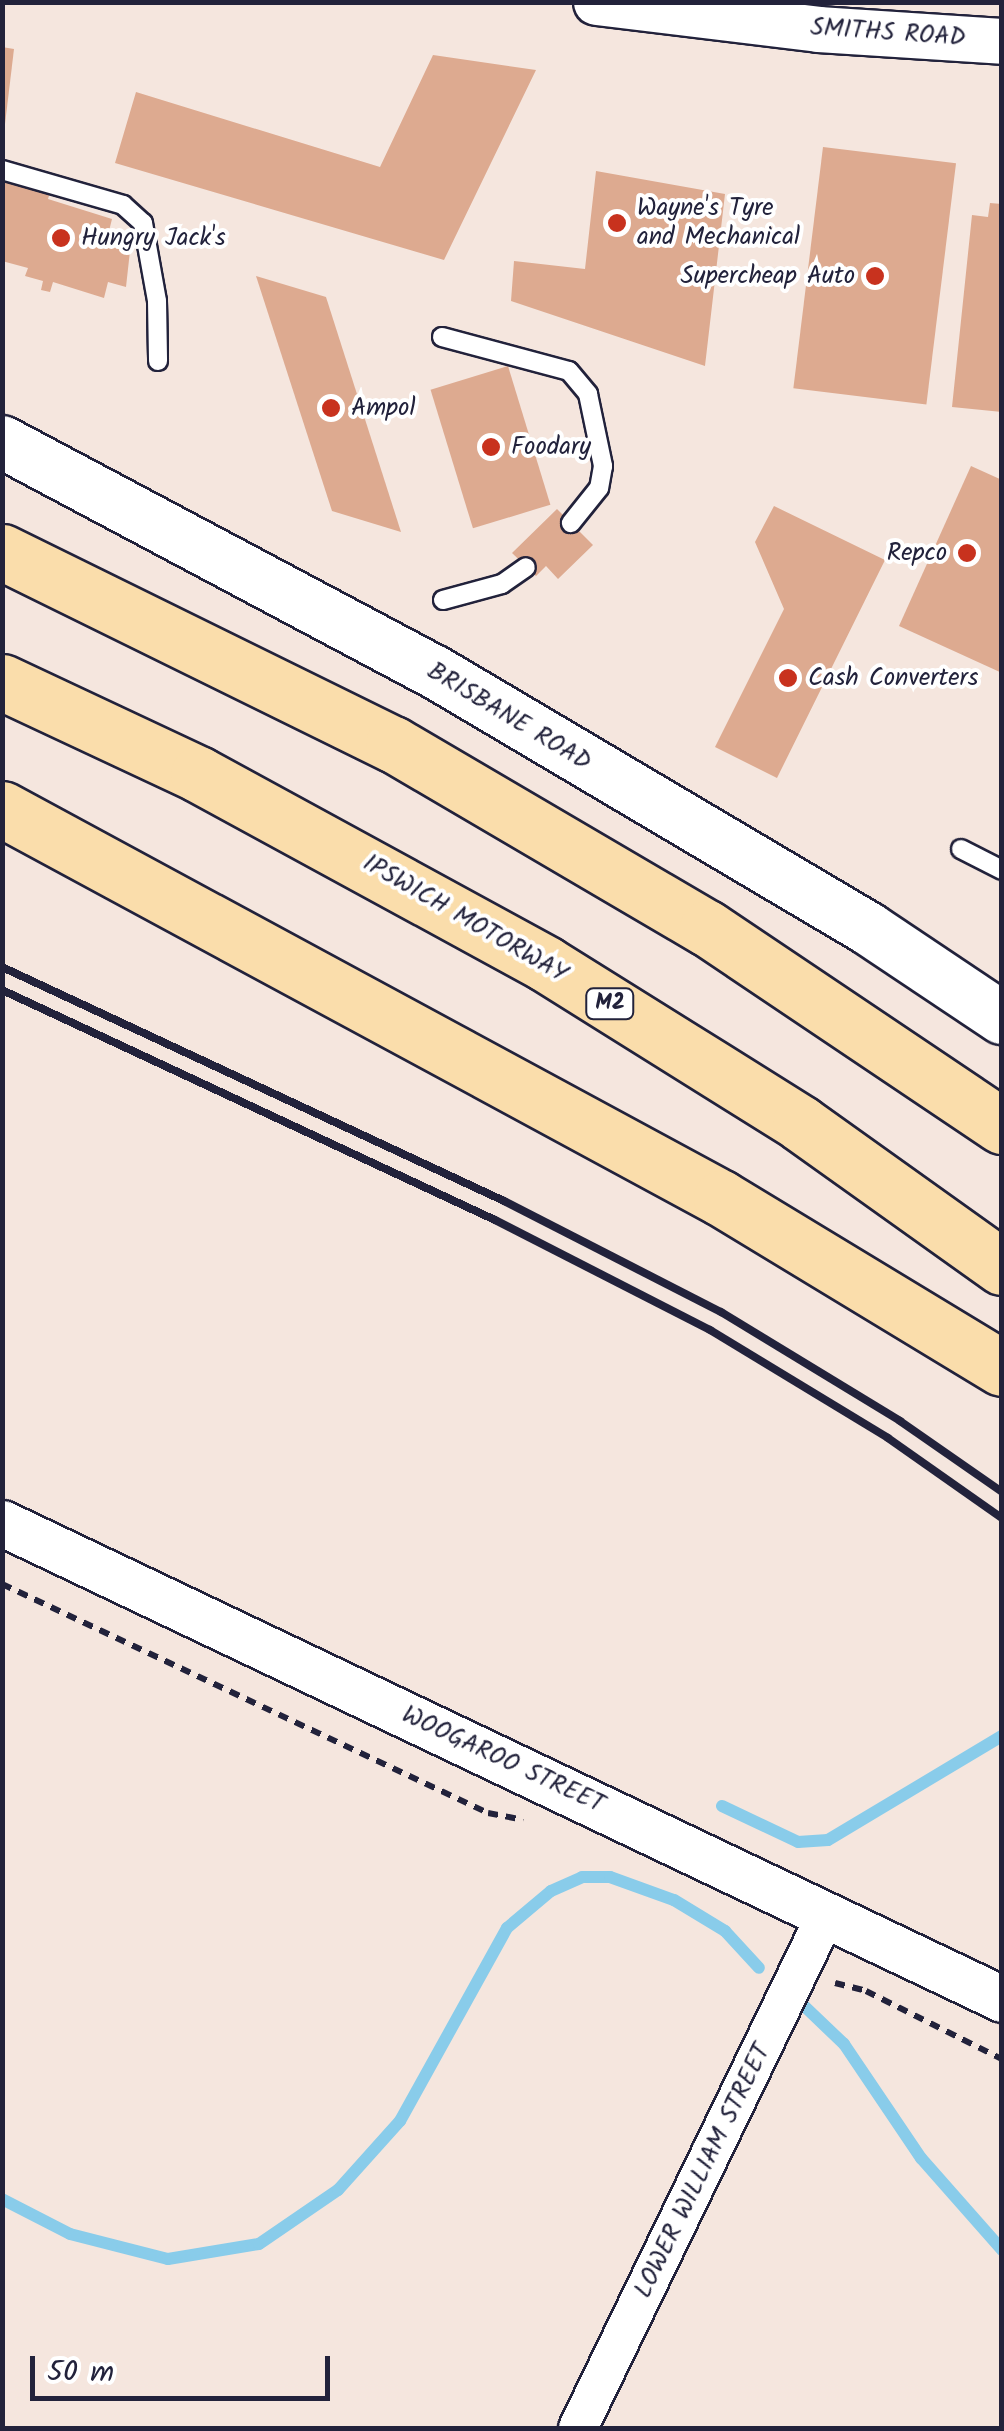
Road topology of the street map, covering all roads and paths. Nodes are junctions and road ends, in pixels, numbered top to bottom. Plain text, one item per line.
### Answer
1 (596, 2) edge
2 (1002, 42) edge
3 (2, 170) edge
4 (442, 337) dead end
5 (158, 361) dead end
6 (2, 442) edge
7 (571, 522) dead end
8 (2, 552) edge
9 (526, 567) dead end
10 (443, 600) dead end
11 (2, 682) edge
12 (2, 810) edge
13 (961, 848) dead end
14 (1002, 870) edge
15 (1002, 1018) edge
16 (1002, 1126) edge
17 (1002, 1267) edge
18 (1002, 1368) edge
19 (2, 1524) edge
20 (2, 1584) edge
21 (536, 1822) dead end
22 (827, 1912) junction
23 (803, 1968) junction
24 (1002, 1999) edge
25 (1002, 2059) edge
26 (578, 2428) edge

1 - 2 street, SMITHS ROAD
3 - 5 lane
4 - 7 lane
6 - 15 main road, BRISBANE ROAD
8 - 16 highway
9 - 10 lane
11 - 17 highway, IPSWICH MOTORWAY / M2
12 - 18 highway
13 - 14 lane
19 - 22 street, WOOGAROO STREET
20 - 21 path
22 - 23 street, LOWER WILLIAM STREET
22 - 24 street, WOOGAROO STREET
23 - 25 path
23 - 26 street, LOWER WILLIAM STREET

